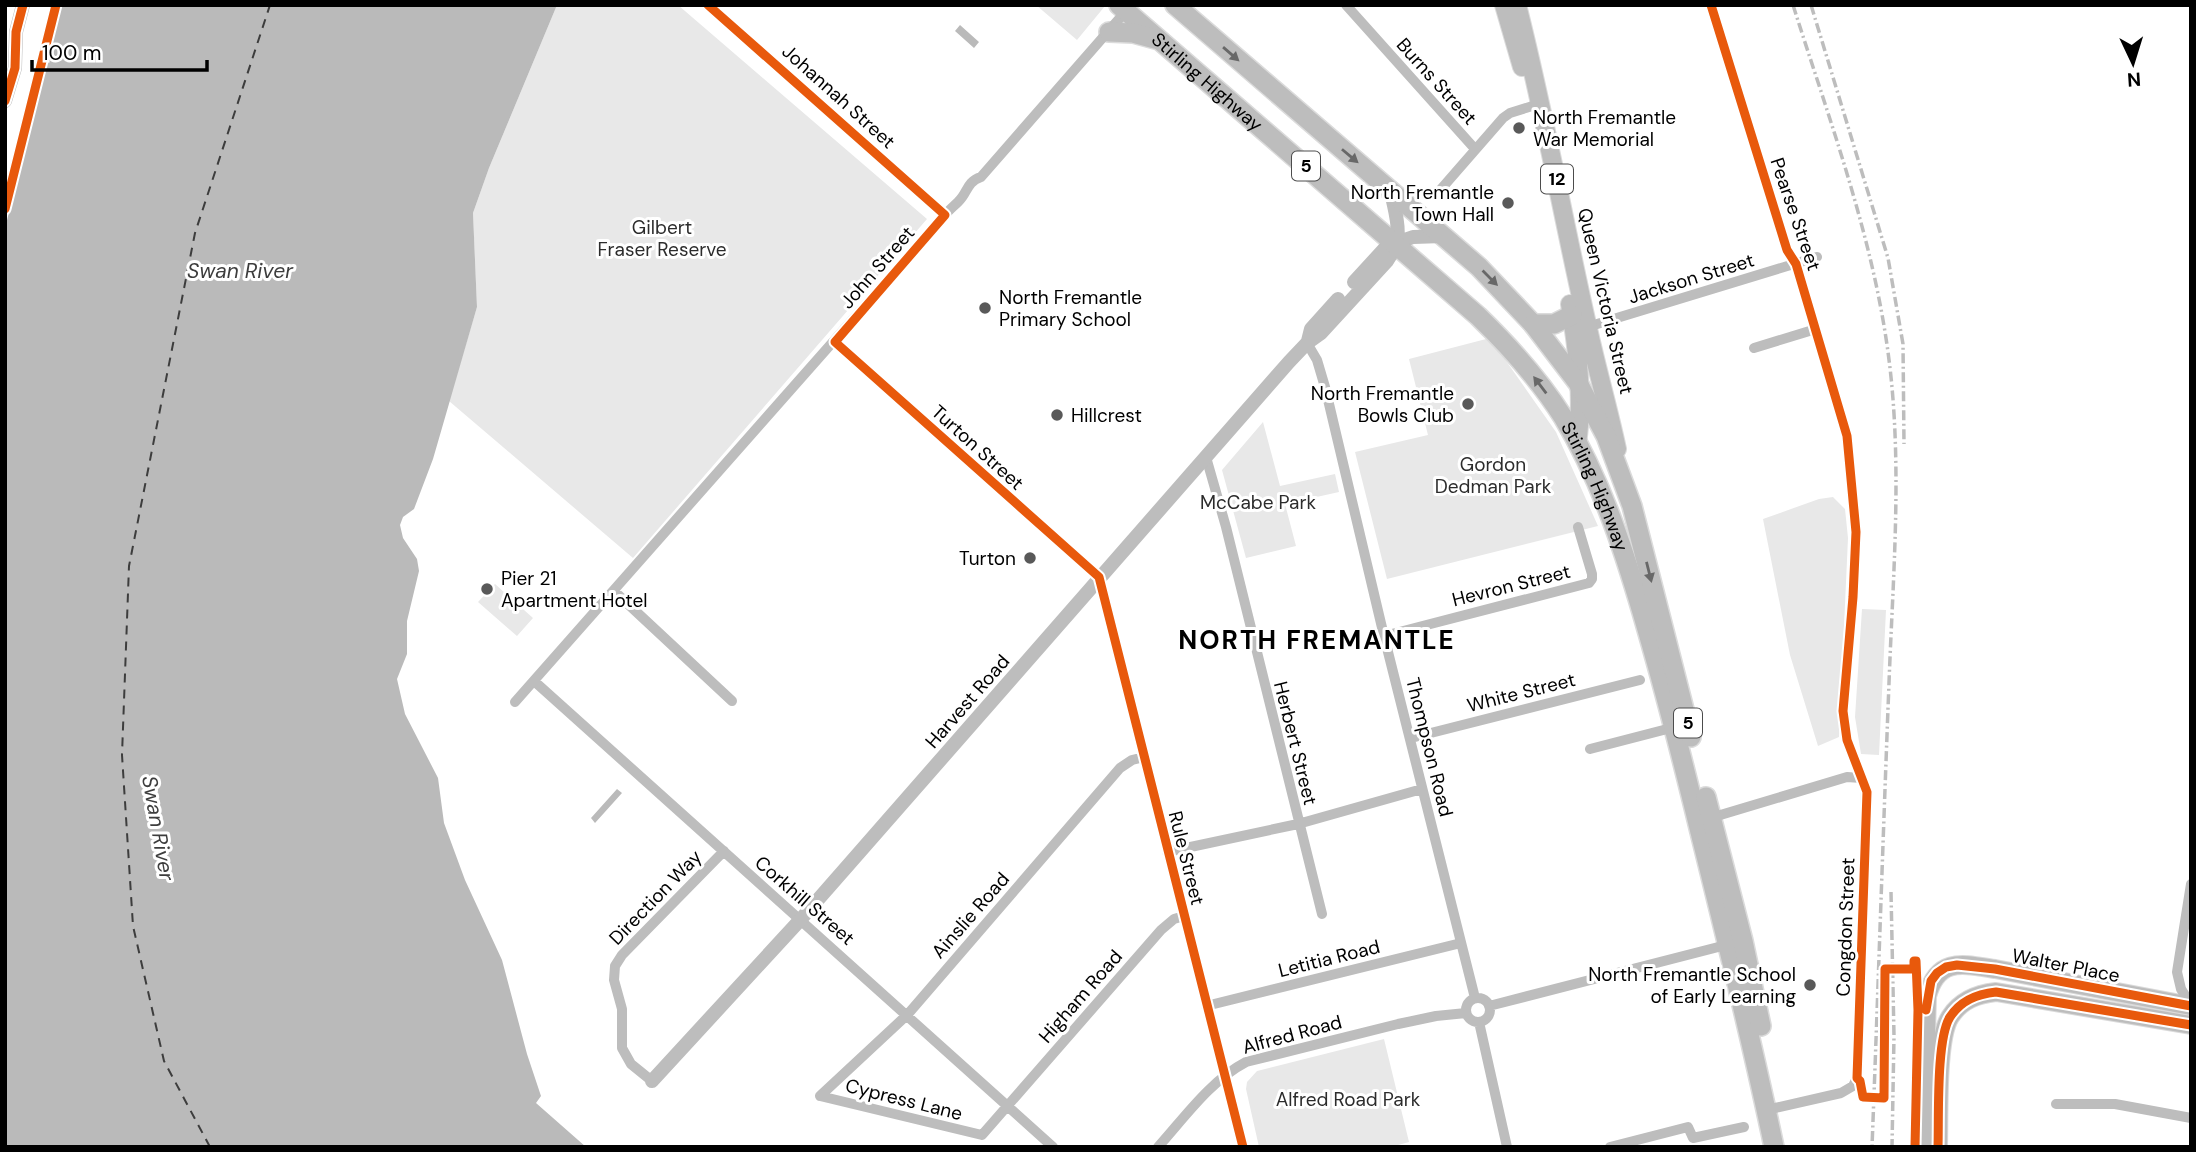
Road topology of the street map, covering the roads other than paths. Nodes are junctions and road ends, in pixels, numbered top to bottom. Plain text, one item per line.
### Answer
1 (15, 5) edge
2 (23, 5) edge
3 (708, 5) edge
4 (1346, 5) edge
5 (1504, 5) edge
6 (1517, 5) edge
7 (1710, 5) edge
8 (1178, 6) edge
9 (1125, 7) edge
10 (1109, 32) junction
11 (1160, 40) junction
12 (5, 61) edge
13 (5, 101) edge
14 (1537, 105) junction
15 (1475, 149) junction
16 (1391, 191) junction
17 (1435, 196) dead end
18 (945, 215) junction
19 (1443, 236) junction
20 (1396, 243) junction
21 (1817, 257) dead end
22 (1796, 264) junction
23 (1533, 324) junction
24 (1578, 325) junction
25 (1816, 329) junction
26 (835, 342) junction
27 (1307, 343) junction
28 (1754, 348) dead end
29 (1578, 383) junction
30 (1847, 436) dead end
31 (1577, 443) junction
32 (1206, 457) junction
33 (1624, 483) junction
34 (1578, 527) dead end
35 (1098, 577) junction
36 (614, 591) junction
37 (1384, 636) junction
38 (1640, 680) dead end
39 (534, 681) junction
40 (732, 701) dead end
41 (515, 702) dead end
42 (1675, 727) junction
43 (1411, 738) junction
44 (1590, 749) dead end
45 (1144, 757) junction
46 (1422, 789) junction
47 (1704, 820) junction
48 (1298, 824) junction
49 (724, 851) junction
50 (1167, 852) junction
51 (2191, 884) edge
52 (1322, 914) dead end
53 (1184, 916) junction
54 (801, 919) junction
55 (1461, 943) junction
56 (1735, 943) junction
57 (1475, 998) junction
58 (1206, 1006) junction
59 (1489, 1006) junction
60 (2191, 1006) edge
61 (1466, 1013) junction
62 (908, 1014) junction
63 (1479, 1022) junction
64 (2191, 1025) edge
65 (1224, 1076) junction
66 (652, 1081) joint
67 (820, 1096) joint
68 (2056, 1104) dead end
69 (1008, 1105) junction
70 (1772, 1109) junction
71 (2191, 1118) edge
72 (1744, 1127) dead end
73 (1054, 1147) edge
74 (1158, 1147) edge
75 (1243, 1147) edge
76 (1507, 1147) edge
77 (1610, 1147) edge
78 (1774, 1147) edge
79 (1787, 1147) edge
80 (1923, 1147) edge
81 (1938, 1147) edge

1 - 12 street
2 - 13 street
3 - 18 street, Johannah Street
4 - 15 street, Burns Street
5 - 14 main road, Queen Victoria Street / 12
6 - 14 main road, Queen Victoria Street / 12
7 - 22 street, Pearse Street
8 -> 16 highway, Stirling Highway / 5
9 - 10 street, John Street
9 - 11 highway, Stirling Highway / 5
10 - 11 highway
10 - 18 street, John Street
11 - 20 highway, Stirling Highway / 5
14 - 15 street
14 - 24 main road, Queen Victoria Street / 12
15 - 17 street
16 - 19 highway, Stirling Highway / 5
16 - 20 street
18 - 26 street, John Street
19 - 20 street, Harvest Road
19 -> 23 highway, Stirling Highway / 5
20 - 27 street, Harvest Road
31 -> 20 highway, Stirling Highway / 5
21 - 22 street, Jackson Street
22 - 24 street, Jackson Street
22 - 25 street, Pearse Street
23 - 24 highway
23 - 29 highway, Stirling Highway / 5
24 - 29 main road, Queen Victoria Street / 12
24 - 33 main road, Queen Victoria Street / 12
25 - 28 street
25 - 30 street, Pearse Street
26 - 35 street, Turton Street
26 - 36 street, John Street
27 - 32 street, Harvest Road
27 - 37 street, Thompson Road
29 - 31 main road, 12
29 - 33 highway, Stirling Highway / 5
31 - 42 highway, Stirling Highway / 5
32 - 35 street, Harvest Road
32 - 48 street, Herbert Street
33 -> 47 highway, Stirling Highway / 5
34 - 37 street, Hevron Street
35 - 45 street, Rule Street
35 - 54 street, Harvest Road
36 - 39 street, John Street
36 - 40 street
37 - 43 street, Thompson Road
38 - 43 street, White Street
39 - 41 street, John Street
39 - 49 street, Corkhill Street
42 - 44 street
42 - 47 highway, Stirling Highway / 5
43 - 46 street, Thompson Road
45 - 50 street, Rule Street
45 - 62 street, Ainslie Road
46 - 48 street
46 - 55 street, Thompson Road
47 - 56 highway, Stirling Highway / 5
47 - 70 street, Congdon Street
48 - 50 street
48 - 52 street, Herbert Street
49 - 54 street, Corkhill Street
49 - 66 street, Direction Way
50 - 53 street, Rule Street
51 - 60 street
53 - 58 street, Rule Street
53 - 69 street, Higham Road
54 - 62 street, Corkhill Street
54 - 66 street, Harvest Road
55 - 57 street, Thompson Road
55 - 58 street, Letitia Road
56 - 59 street
56 - 70 highway, Stirling Highway / 5
57 - 59 street
57 - 61 street
58 - 65 street, Rule Street
59 - 63 street
60 - 80 main road, Walter Place
61 - 63 street
61 - 65 street, Alfred Road
62 - 67 street, Ainslie Road
62 - 69 street, Corkhill Street
63 - 76 street
64 - 81 main road, Walter Place
65 - 74 street, Alfred Road
65 - 75 street, Rule Street
67 - 69 street, Cypress Lane
68 - 71 street
69 - 73 street, Corkhill Street
70 - 78 highway, Stirling Highway / 5
70 - 79 highway, Stirling Highway / 5
72 - 77 street

